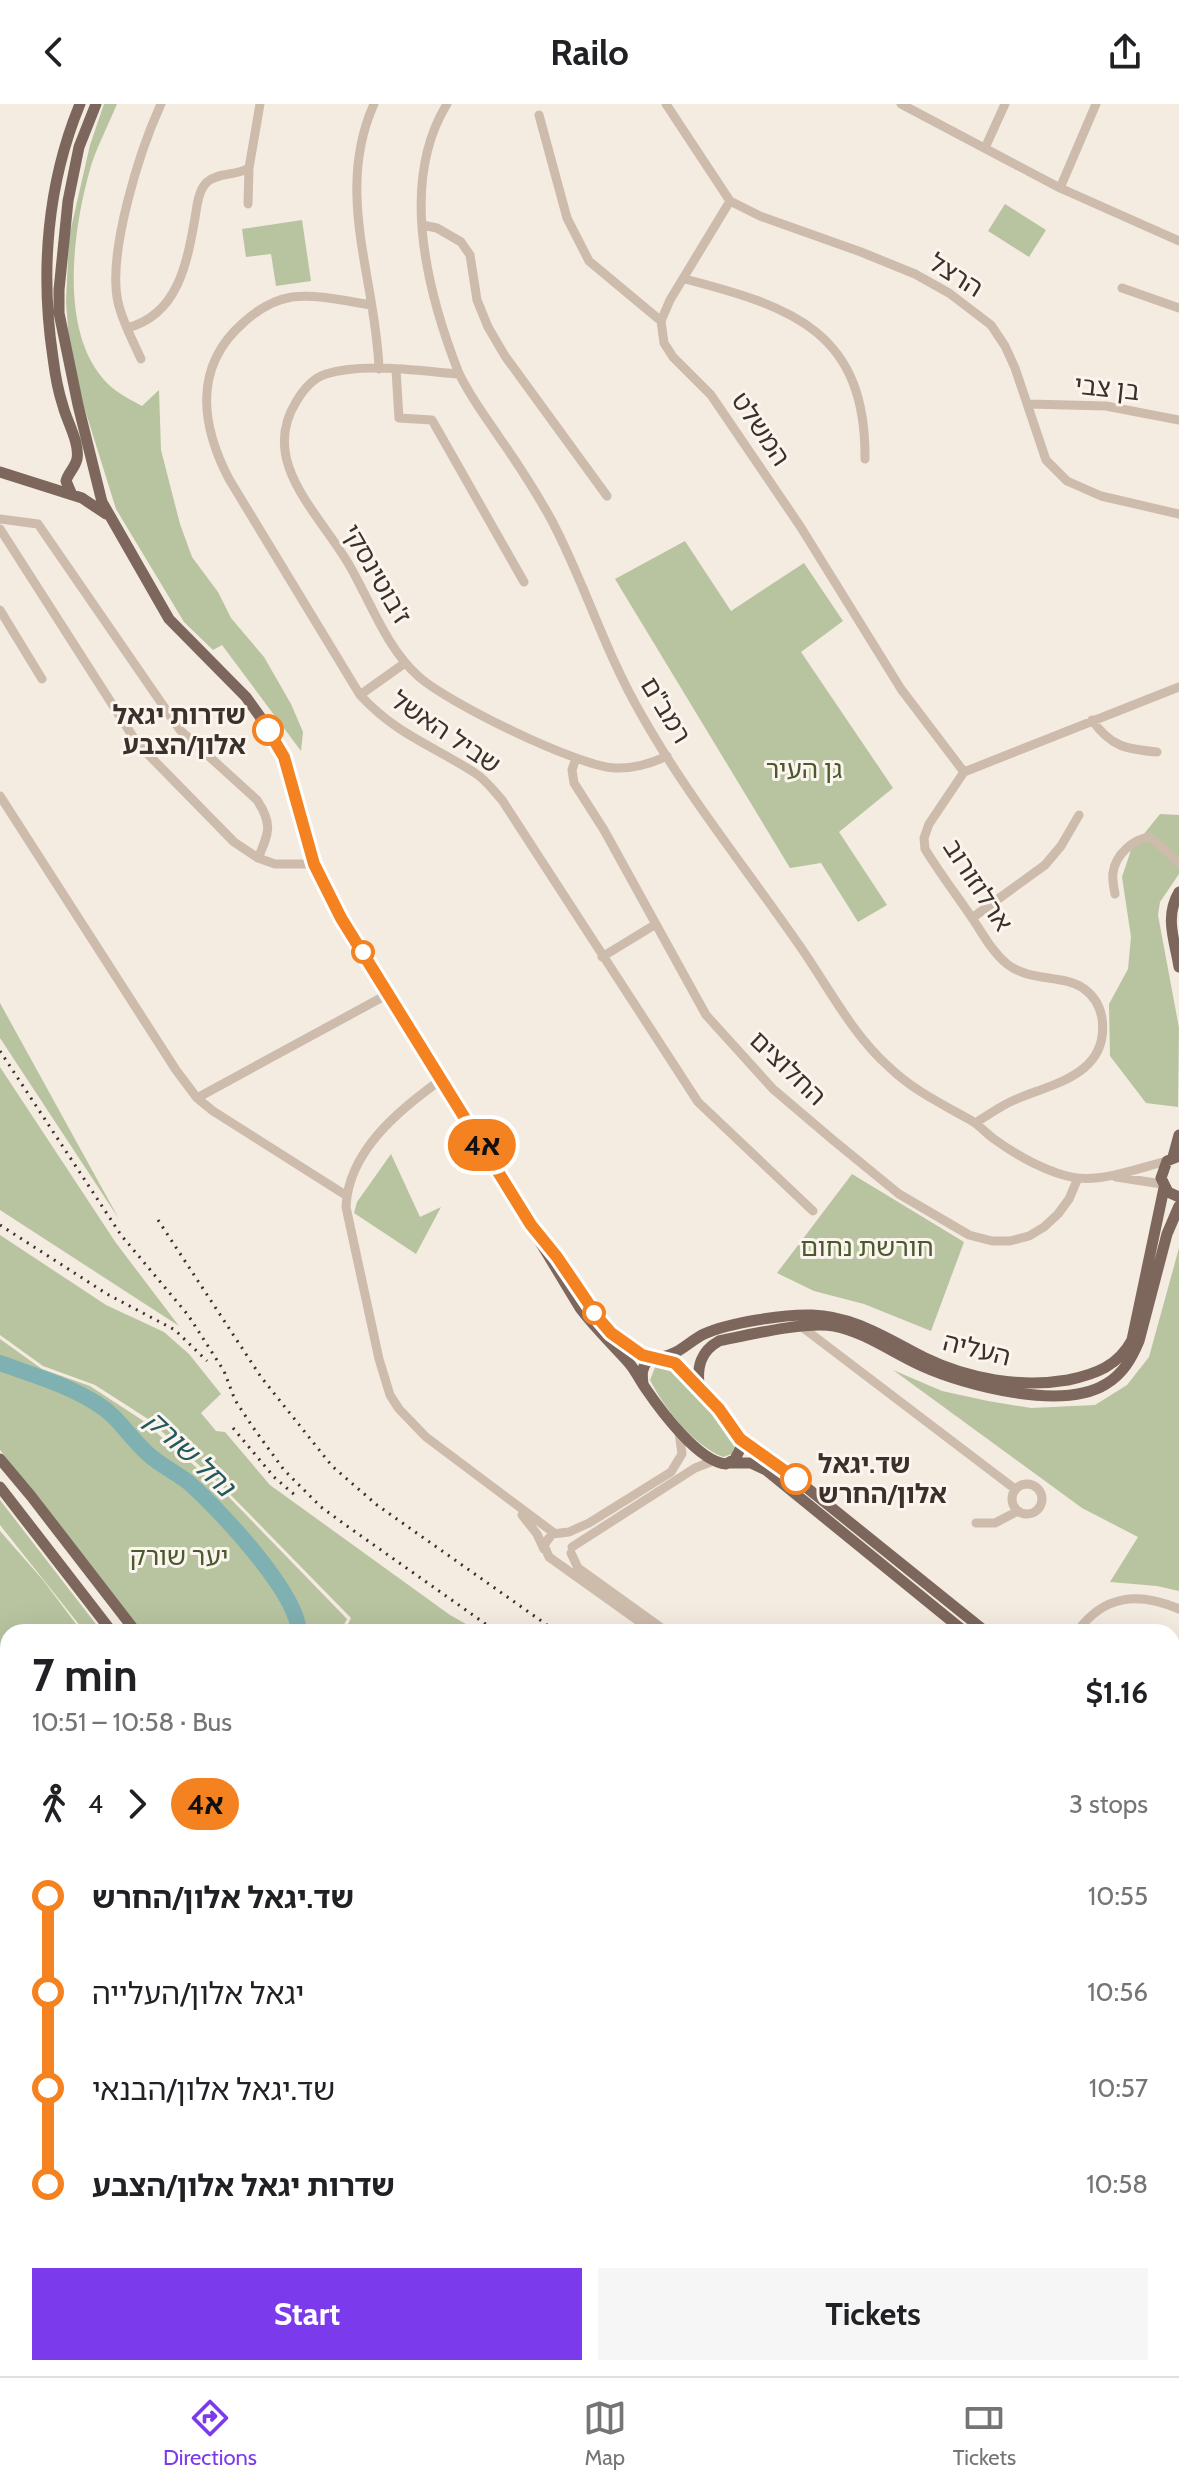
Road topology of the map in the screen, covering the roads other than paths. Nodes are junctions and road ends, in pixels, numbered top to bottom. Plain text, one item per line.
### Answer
1 (80, 104) edge
2 (96, 104) edge
3 (161, 104) edge
4 (260, 104) edge
5 (374, 104) edge
6 (447, 104) edge
7 (666, 104) edge
8 (901, 104) edge
9 (1005, 104) edge
10 (1096, 104) edge
11 (539, 115) dead end
12 (985, 148) junction
13 (249, 168) junction
14 (1060, 188) junction
15 (730, 201) junction
16 (248, 204) dead end
17 (422, 225) junction
18 (1179, 241) edge
19 (685, 279) junction
20 (1122, 288) dead end
21 (371, 305) junction
22 (1179, 308) edge
23 (661, 321) junction
24 (127, 328) junction
25 (141, 359) dead end
26 (379, 369) junction
27 (396, 370) junction
28 (459, 374) junction
29 (1029, 404) junction
30 (1179, 420) edge
31 (865, 459) dead end
32 (0, 472) edge
33 (69, 474) junction
34 (97, 481) junction
35 (38, 484) junction
36 (77, 496) junction
37 (607, 496) dead end
38 (1179, 514) edge
39 (0, 519) edge
40 (113, 523) junction
41 (0, 529) edge
42 (524, 582) dead end
43 (0, 610) edge
44 (405, 663) junction
45 (42, 679) dead end
46 (1179, 687) edge
47 (360, 695) junction
48 (1092, 720) junction
49 (1157, 752) dead end
50 (667, 756) junction
51 (576, 758) junction
52 (964, 772) junction
53 (0, 796) edge
54 (1079, 815) dead end
55 (258, 858) junction
56 (1179, 863) edge
57 (314, 864) junction
58 (1179, 892) edge
59 (1115, 894) dead end
60 (972, 918) junction
61 (656, 924) junction
62 (602, 957) junction
63 (1179, 967) edge
64 (390, 993) junction
65 (442, 1079) junction
66 (197, 1098) junction
67 (975, 1123) junction
68 (1179, 1135) edge
69 (1173, 1158) edge
70 (1109, 1176) junction
71 (1078, 1178) junction
72 (1163, 1186) junction
73 (347, 1196) junction
74 (1179, 1197) edge
75 (1179, 1206) edge
76 (813, 1211) dead end
77 (531, 1225) junction
78 (828, 1325) junction
79 (802, 1327) junction
80 (825, 1346) junction
81 (656, 1358) junction
82 (643, 1384) junction
83 (699, 1386) junction
84 (678, 1429) junction
85 (740, 1439) junction
86 (0, 1459) edge
87 (713, 1461) junction
88 (731, 1463) junction
89 (0, 1487) edge
90 (494, 1487) junction
91 (1015, 1489) junction
92 (1018, 1511) junction
93 (976, 1523) dead end
94 (559, 1533) junction
95 (544, 1550) junction
96 (572, 1550) junction
97 (557, 1561) junction
98 (1179, 1609) edge
99 (106, 1624) edge
100 (130, 1624) edge
101 (643, 1624) edge
102 (656, 1624) edge
103 (955, 1624) edge
104 (976, 1624) edge
105 (1083, 1624) edge

1 - 33 main road
2 - 34 main road
3 - 24 street
4 - 13 street
5 - 21 street
6 - 17 street, רמב"ם
7 - 15 street
8 - 12 street
9 - 12 street
10 - 14 street
11 - 23 street
12 - 14 street
13 - 16 street
13 - 24 street
14 - 18 street
15 - 19 street
15 - 29 street, הרצל
17 - 28 street, רמב"ם
17 - 37 street
19 - 23 street
19 - 31 street
20 - 22 street
21 - 26 street
21 - 47 street, שביל האשל
23 - 52 street, המשלט
24 - 25 street
26 - 27 street, ז'בוטינסקי
26 - 44 street, ז'בוטינסקי
27 - 28 street, ז'בוטינסקי
27 - 42 street
28 - 50 street, רמב"ם
29 - 30 street, בן צבי
29 - 38 street, הרצל
32 - 35 main road
33 - 34 main road
33 - 35 main road
33 - 36 main road
34 - 36 main road
34 - 40 main road
35 - 36 main road
36 - 40 main road
39 - 55 street
40 - 57 main road
41 - 55 street
43 - 45 street
44 - 47 street
44 - 51 street, ז'בוטינסקי
46 - 48 street
47 - 62 street, שביל האשל
48 - 49 street
48 - 52 street
50 - 51 street, ז'בוטינסקי
50 - 67 street, רמב"ם
51 - 61 street, החלוצים
52 - 60 street, ארלוזורוב
53 - 66 street
54 - 60 street
55 - 57 street
56 - 59 street
57 - 64 main road
58 - 63 main road
60 - 67 street, ארלוזורוב
61 - 62 street
61 - 71 street, החלוצים
62 - 76 street, שביל האשל
64 - 65 main road
64 - 66 street
65 - 73 street
65 - 77 main road
66 - 73 street
67 - 71 street, רמב"ם
68 - 69 main road
69 - 70 street, רמב"ם
69 - 72 main road, העליה
70 - 71 street, רמב"ם
70 - 72 street, רמב"ם
72 - 74 main road
72 - 81 main road, העליה
73 - 90 street
75 - 78 main road, העליה
77 - 81 main road
77 - 82 main road
78 - 79 main road, העליה
78 - 80 street
79 - 80 street
79 - 83 main road, העליה
80 - 91 street
81 - 82 main road
81 - 83 main road
82 - 84 main road
83 - 85 main road
84 - 87 main road
84 - 94 street
85 - 88 main road
85 - 104 main road
86 - 100 main road
87 - 88 main road
87 - 96 street
88 - 103 main road
89 - 99 main road
90 - 94 street
90 - 95 street
91 - 92 street
91 - 92 street
92 - 93 street
94 - 95 street
94 - 96 street
95 - 97 street
96 - 97 street
96 - 102 street
97 - 101 street
98 - 105 street

